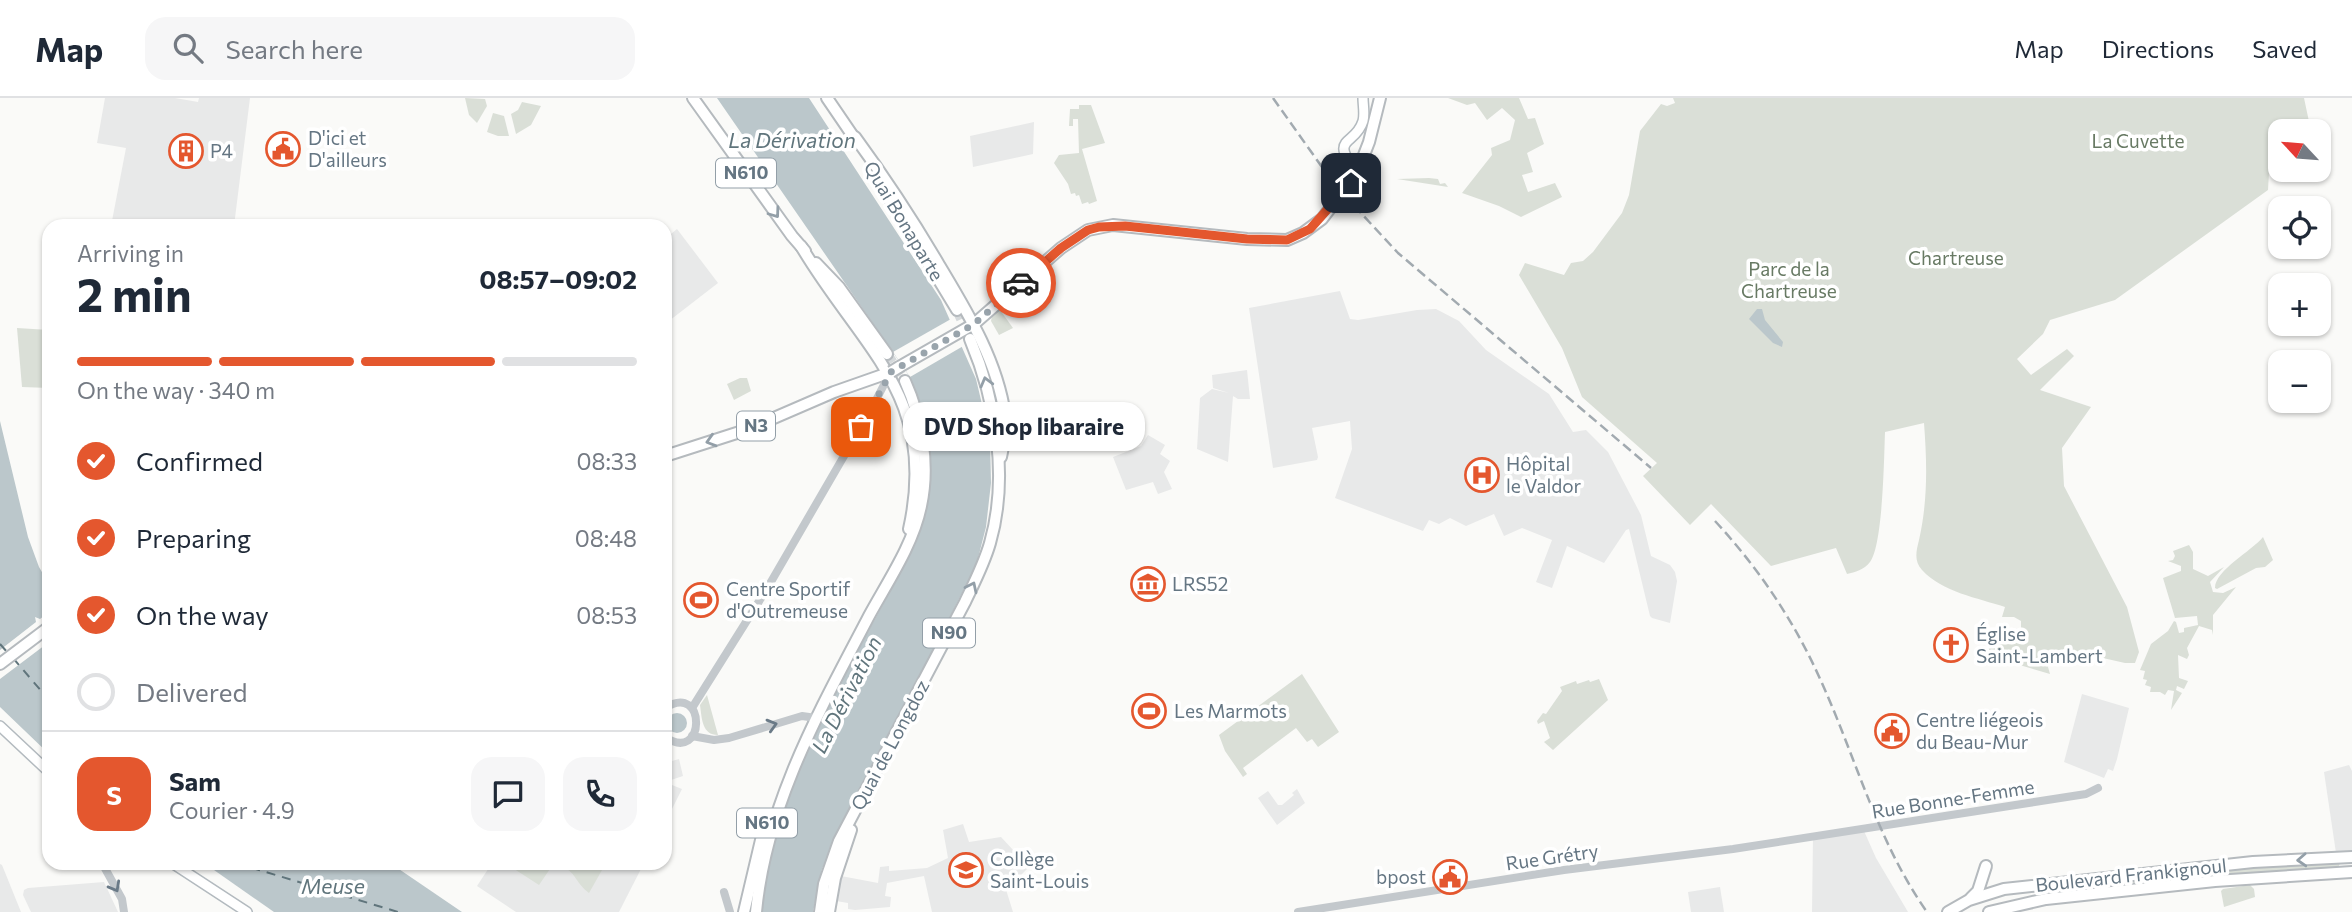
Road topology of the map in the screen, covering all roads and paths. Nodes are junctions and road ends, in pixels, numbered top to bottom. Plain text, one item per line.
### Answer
1 (693, 98) edge
2 (827, 98) edge
3 (1363, 98) edge
4 (1380, 98) edge
5 (855, 137) junction
6 (1357, 173) junction
7 (801, 246) junction
8 (957, 310) tunnel mouth
9 (974, 324) junction
10 (970, 339) tunnel mouth
11 (887, 354) tunnel mouth
12 (895, 370) junction
13 (905, 381) tunnel mouth
14 (672, 454) edge
15 (998, 479) junction
16 (894, 568) junction
17 (42, 632) edge
18 (0, 664) edge
19 (672, 706) edge
20 (692, 708) junction
21 (816, 718) junction
22 (0, 726) edge
23 (692, 736) junction
24 (805, 738) junction
25 (672, 740) edge
26 (42, 765) edge
27 (873, 778) junction
28 (2098, 788) dead end
29 (1811, 836) joint
30 (2349, 858) edge
31 (1986, 866) dead end
32 (106, 870) edge
33 (183, 870) edge
34 (2352, 872) edge
35 (724, 892) dead end
36 (1969, 900) junction
37 (729, 909) edge
38 (124, 912) edge
39 (247, 912) edge
40 (744, 912) edge
41 (756, 912) edge
42 (820, 912) edge
43 (830, 912) edge
44 (1298, 912) edge
45 (1948, 912) edge
46 (1989, 912) edge

1 -> 7 main road, N610
2 - 5 main road, Quai Bonaparte
3 - 6 main road
4 - 6 main road, N3
5 - 8 main road, Quai Bonaparte
5 - 9 main road
6 - 9 main road, N3
7 - 11 main road, N610
7 - 12 main road, N610
9 - 12 main road, N3
9 - 15 main road
15 -> 10 main road, Quai de Longdoz / N90
12 -> 14 main road, N3
12 - 16 main road, N610
12 - 20 street
13 - 16 main road, N610
27 -> 15 main road, Quai de Longdoz / N90
16 - 21 main road, N610
17 - 18 main road
19 - 20 street
20 - 23 street
23 -> 21 street
21 - 24 main road, N610
22 - 26 main road
23 - 25 street
24 - 40 main road, N610
24 - 41 main road, N610
27 - 42 main road, Quai de Longdoz / N90
27 - 43 main road, N90
28 - 29 street, Rue Bonne-Femme
29 - 44 street, Rue Grétry
30 -> 36 main road, Boulevard Frankignoul
31 - 36 main road
32 -> 38 street
33 - 39 main road
34 - 46 main road, Boulevard Frankignoul
35 - 37 street
36 - 45 main road, Boulevard Frankignoul

